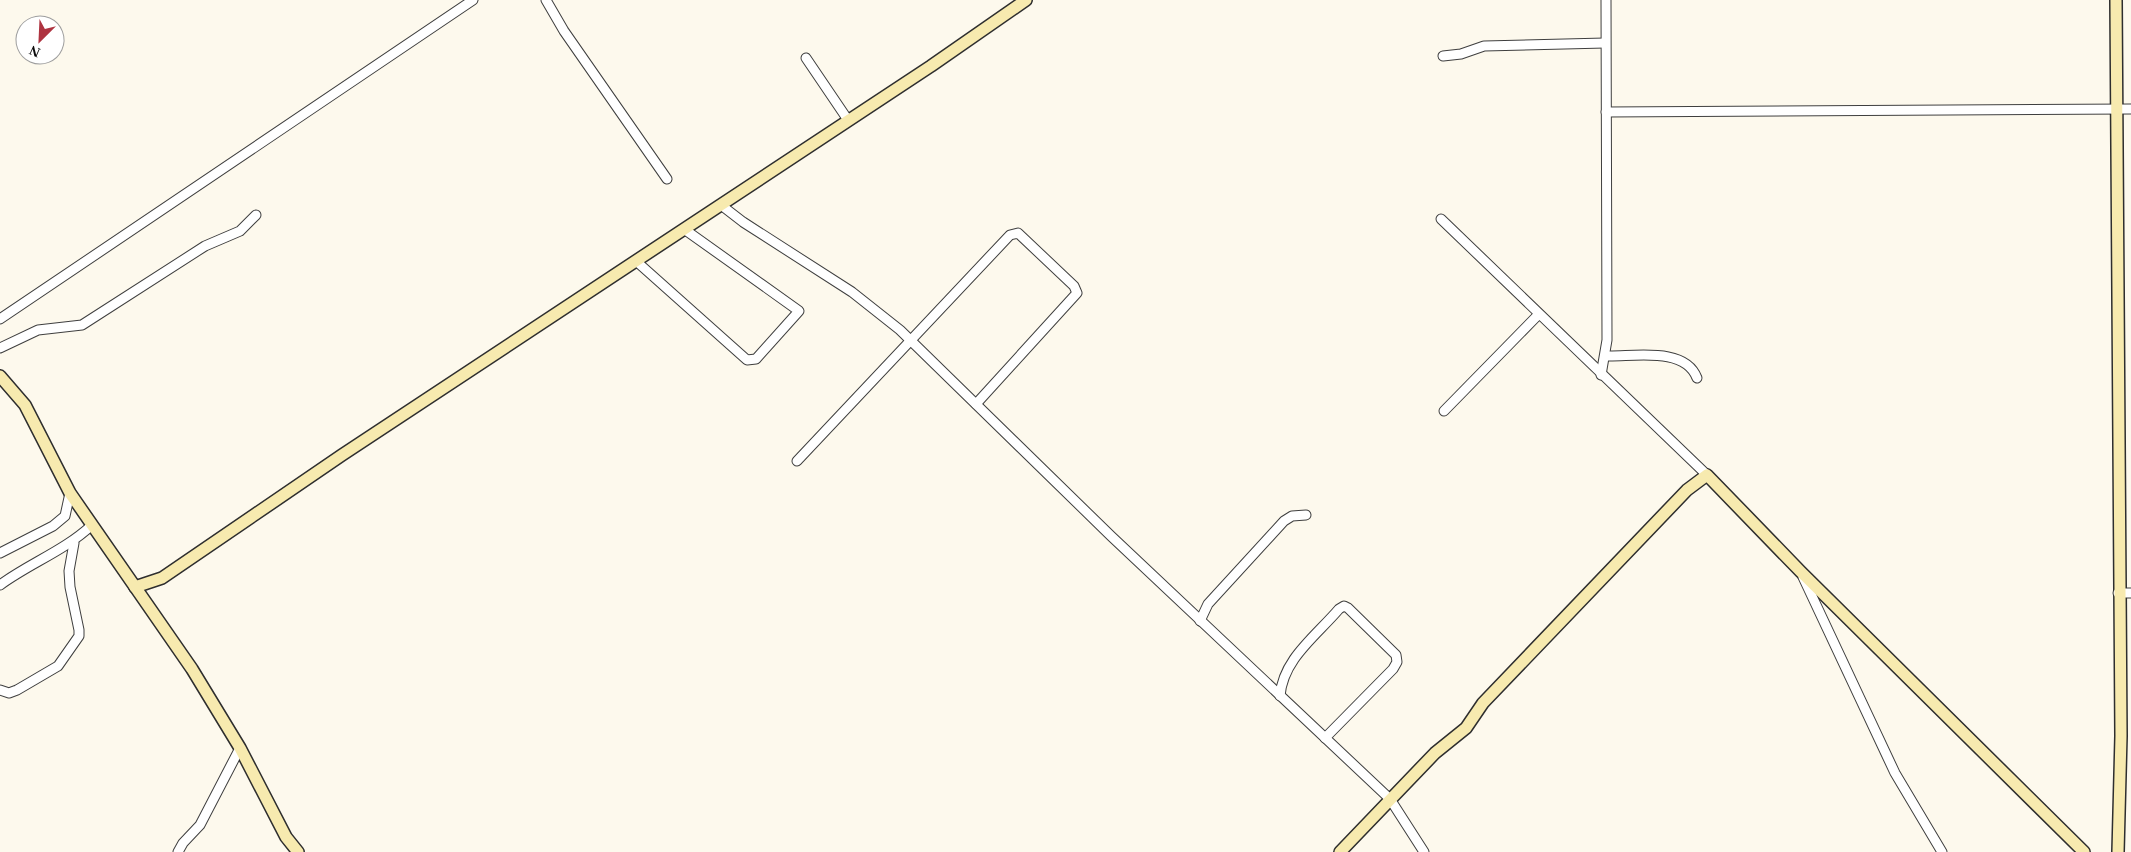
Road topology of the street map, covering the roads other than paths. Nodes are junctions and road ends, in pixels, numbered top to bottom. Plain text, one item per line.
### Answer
1 (473, 0) edge
2 (546, 0) edge
3 (1026, 0) edge
4 (1606, 0) edge
5 (2116, 0) edge
6 (1605, 43) junction
7 (1443, 56) dead end
8 (806, 58) dead end
9 (2116, 109) junction
10 (2131, 109) edge
11 (1606, 112) junction
12 (848, 120) junction
13 (668, 179) dead end
14 (721, 205) junction
15 (256, 215) dead end
16 (1441, 219) dead end
17 (684, 230) junction
18 (636, 261) junction
19 (1538, 315) junction
20 (0, 320) edge
21 (910, 340) junction
22 (0, 348) edge
23 (1606, 356) junction
24 (1601, 375) junction
25 (0, 376) edge
26 (1697, 378) dead end
27 (976, 404) junction
28 (1444, 411) dead end
29 (797, 461) dead end
30 (1707, 475) junction
31 (70, 493) junction
32 (1306, 515) dead end
33 (92, 525) junction
34 (74, 543) junction
35 (0, 553) edge
36 (1801, 572) junction
37 (0, 585) edge
38 (135, 587) junction
39 (2118, 593) junction
40 (2131, 593) edge
41 (1200, 621) junction
42 (0, 690) edge
43 (1280, 696) junction
44 (1325, 738) junction
45 (240, 748) junction
46 (1390, 799) junction
47 (178, 852) edge
48 (298, 852) edge
49 (1340, 852) edge
50 (1424, 852) edge
51 (1942, 852) edge
52 (2084, 852) edge
53 (2118, 852) edge

1 - 20 street
2 - 13 street
3 - 12 street
4 - 6 street
5 - 9 street
6 - 7 street
6 - 11 street
8 - 12 street
9 - 10 street
9 - 11 street
9 - 39 street
11 - 23 street
12 - 14 street
14 - 17 street
14 - 21 street
15 - 22 street
16 - 19 street
17 - 18 street
17 - 18 street
18 - 38 street
19 - 24 street
19 - 28 street
21 - 27 street
21 - 27 street
21 - 29 street
23 - 24 street
23 - 26 street
24 - 30 street
25 - 31 street
27 - 41 street
30 - 36 street
30 - 46 street
31 - 33 street
31 - 35 street
32 - 41 street
33 - 34 street
33 - 38 street
34 - 37 street
34 - 42 street
36 - 51 street
36 - 52 street
38 - 45 street
39 - 40 street
39 - 53 street
41 - 43 street
43 - 44 street
43 - 44 street
44 - 46 street
45 - 47 street
45 - 48 street
46 - 49 street
46 - 50 street

